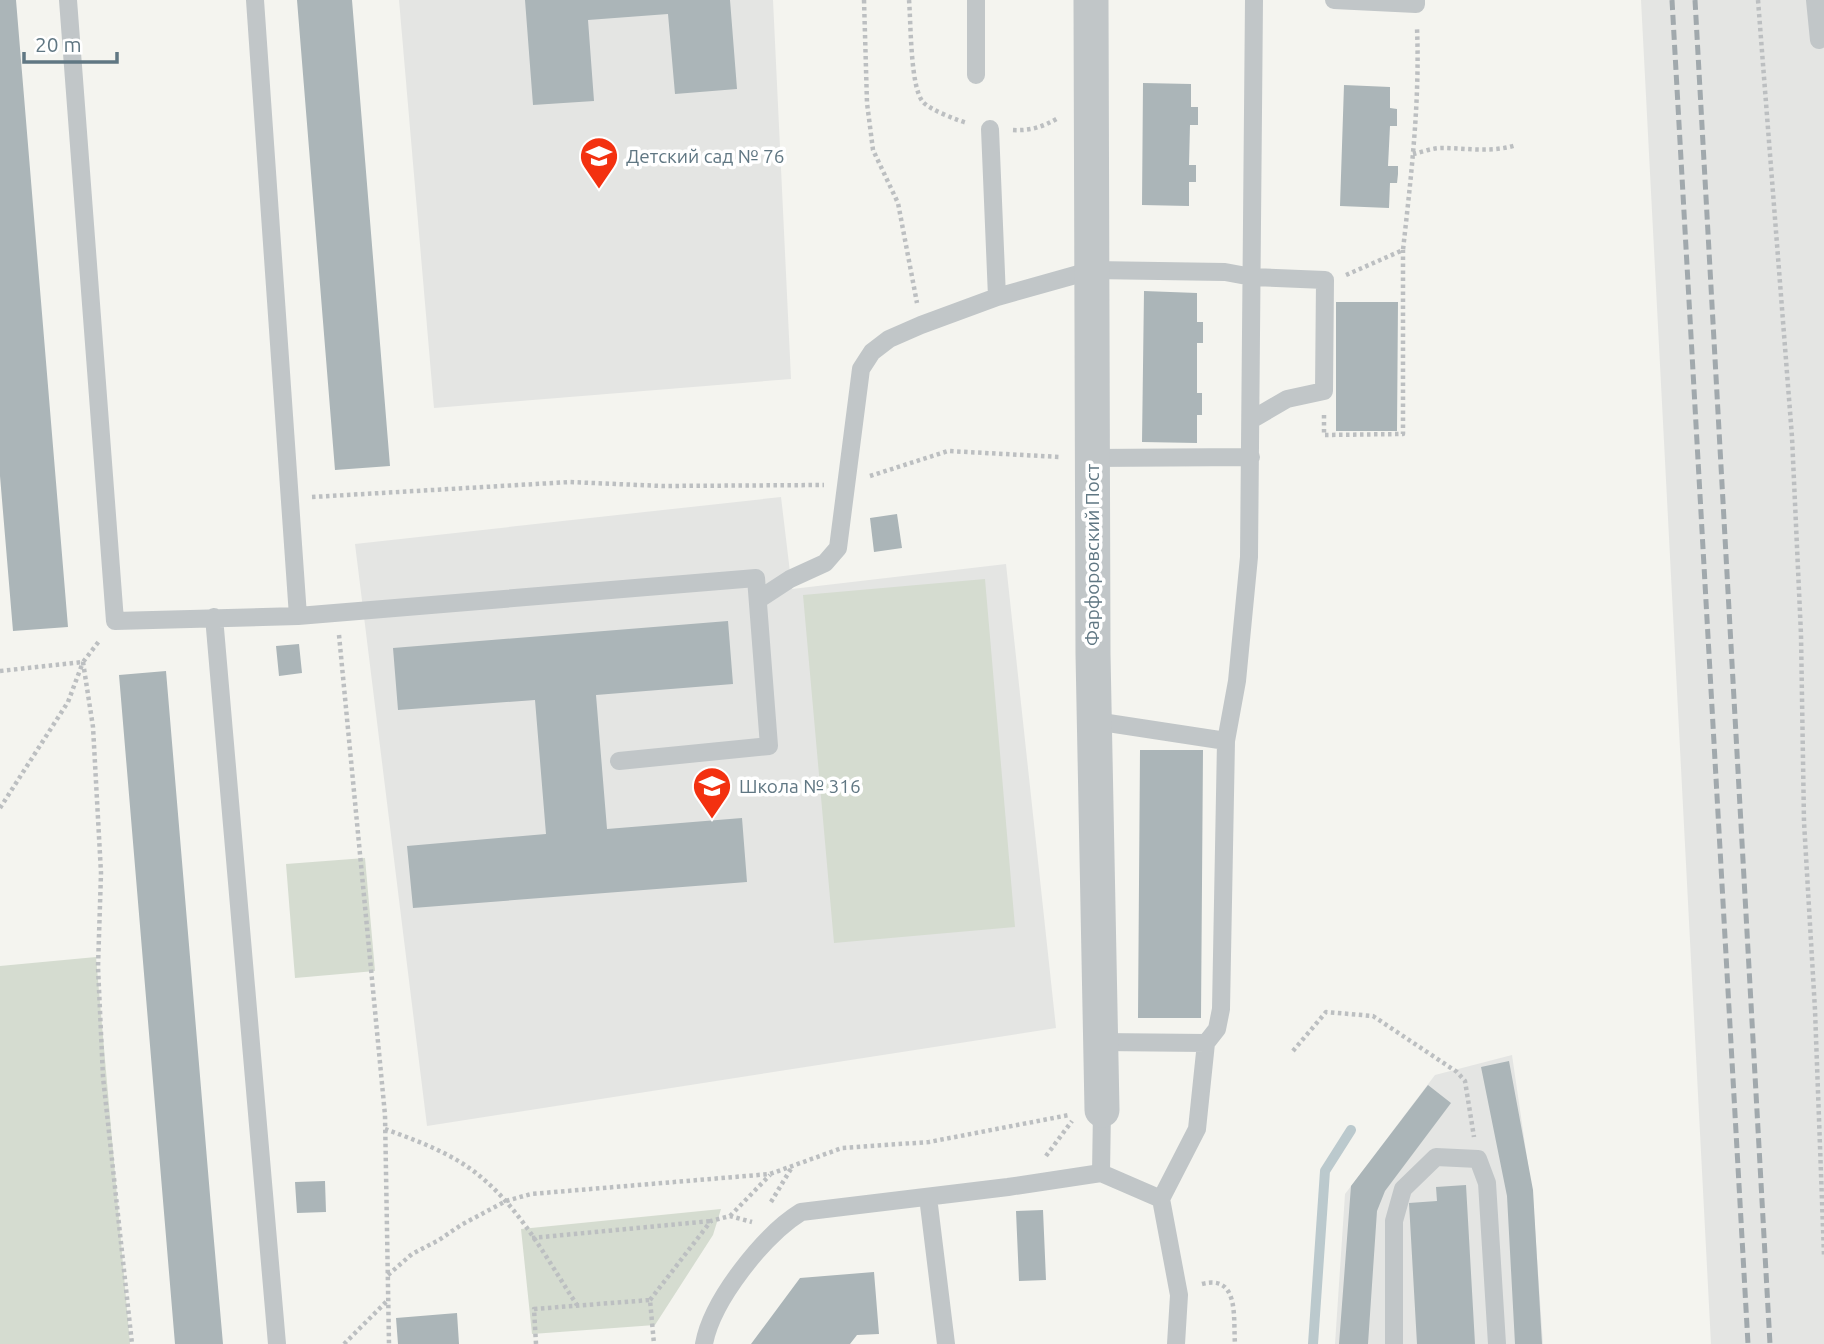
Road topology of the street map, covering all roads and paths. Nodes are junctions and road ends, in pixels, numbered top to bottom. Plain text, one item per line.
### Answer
1 (68, 0) edge
2 (255, 0) edge
3 (864, 0) edge
4 (909, 0) edge
5 (976, 0) edge
6 (1091, 0) edge
7 (1254, 0) edge
8 (1335, 0) edge
9 (1758, 0) edge
10 (1815, 0) edge
11 (1416, 2) edge
12 (1819, 40) dead end
13 (976, 75) dead end
14 (1091, 107) junction
15 (990, 130) junction
16 (1516, 145) dead end
17 (1413, 154) junction
18 (1403, 250) junction
19 (1093, 270) junction
20 (1252, 277) junction
21 (1325, 280) junction
22 (997, 297) junction
23 (921, 325) junction
24 (1324, 391) junction
25 (1251, 420) junction
26 (1251, 457) junction
27 (1091, 458) junction
28 (847, 483) junction
29 (290, 499) junction
30 (758, 600) junction
31 (337, 613) junction
32 (298, 616) junction
33 (214, 617) junction
34 (115, 621) junction
35 (83, 662) junction
36 (0, 671) edge
37 (1095, 721) junction
38 (1226, 741) junction
39 (620, 761) dead end
40 (0, 808) edge
41 (1100, 1042) junction
42 (1206, 1043) junction
43 (1293, 1051) dead end
44 (1102, 1110) joint
45 (385, 1129) junction
46 (1478, 1159) junction
47 (792, 1166) junction
48 (1101, 1173) junction
49 (770, 1174) junction
50 (1008, 1187) junction
51 (928, 1197) junction
52 (1161, 1199) junction
53 (506, 1201) junction
54 (768, 1206) dead end
55 (762, 1215) dead end
56 (730, 1216) junction
57 (711, 1221) junction
58 (532, 1238) junction
59 (1824, 1255) edge
60 (388, 1275) junction
61 (1179, 1295) junction
62 (650, 1300) junction
63 (388, 1301) junction
64 (577, 1305) junction
65 (942, 1340) edge
66 (132, 1344) edge
67 (277, 1344) edge
68 (344, 1344) edge
69 (388, 1344) edge
70 (536, 1344) edge
71 (654, 1344) edge
72 (704, 1344) edge
73 (1176, 1344) edge
74 (1236, 1344) edge
75 (1394, 1344) edge
76 (1497, 1344) edge

1 - 34 lane
2 - 29 lane
3 - 23 path
4 - 15 path
5 - 13 lane
6 - 14 street, Фарфоровский Пост
7 - 20 lane
8 - 11 lane
9 - 59 path
10 - 12 lane
11 - 17 path
14 - 15 path
14 - 19 street, Фарфоровский Пост
15 - 22 lane
16 - 17 path
17 - 18 path
18 - 21 path
18 - 24 path
19 - 20 lane
19 - 22 lane
19 - 27 street, Фарфоровский Пост
20 - 21 lane
20 - 25 lane
21 - 24 lane
22 - 23 lane
23 - 28 lane
24 - 25 lane
25 - 26 lane
26 - 27 lane
26 - 38 lane
27 - 28 path
27 - 37 street, Фарфоровский Пост
28 - 29 path
28 - 30 lane
29 - 32 lane
30 - 31 lane
30 - 39 lane
31 - 32 lane
31 - 45 path
32 - 33 lane
33 - 34 lane
33 - 67 lane
34 - 35 path
35 - 36 path
35 - 40 path
35 - 66 path
37 - 38 lane
37 - 41 street, Фарфоровский Пост
38 - 42 lane
41 - 42 lane
41 - 44 street, Фарфоровский Пост
42 - 52 lane
43 - 46 path
44 - 48 lane
45 - 53 path
45 - 60 path
46 - 75 lane
46 - 76 lane
47 - 49 path
47 - 50 path
47 - 54 path
48 - 50 lane
48 - 52 lane
49 - 53 path
49 - 56 path
50 - 51 lane
51 - 65 lane
51 - 72 lane
52 - 61 lane
53 - 58 path
53 - 60 path
55 - 56 path
56 - 57 path
57 - 58 path
57 - 62 path
58 - 64 path
60 - 63 path
61 - 73 lane
61 - 74 path
62 - 64 path
62 - 71 path
63 - 68 path
63 - 69 path
64 - 70 path

